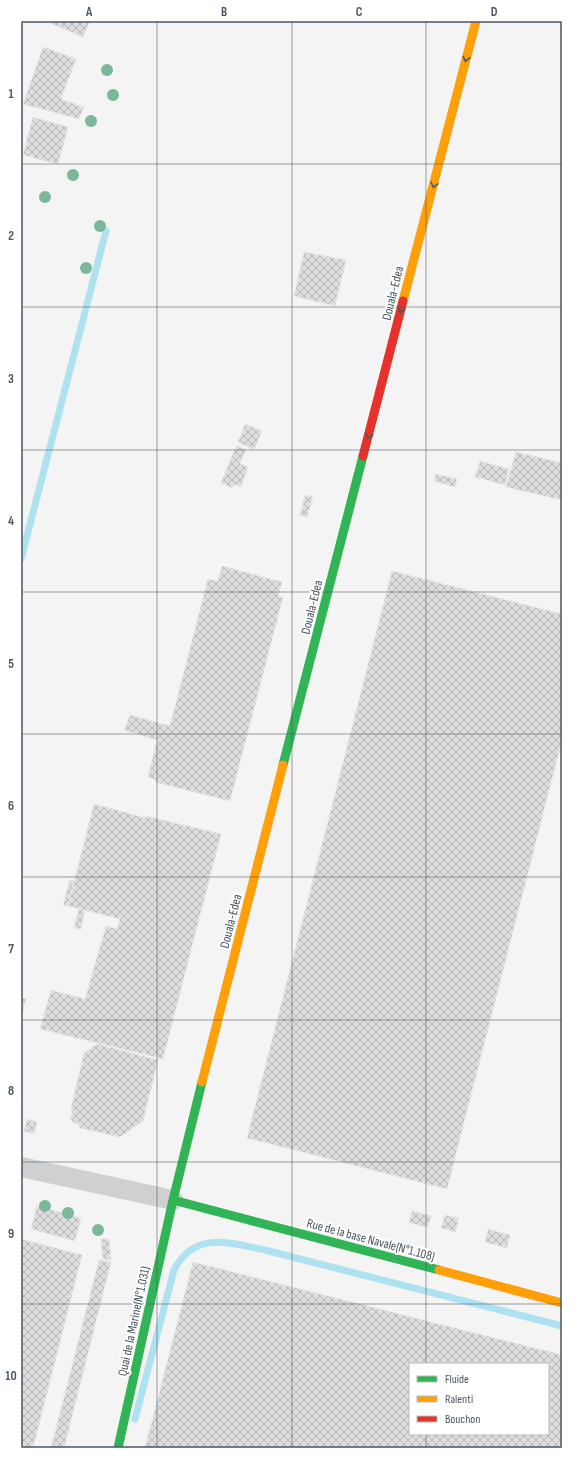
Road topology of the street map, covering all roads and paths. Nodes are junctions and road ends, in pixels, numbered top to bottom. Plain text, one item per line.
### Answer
1 (476, 21) edge
2 (21, 1167) edge
3 (173, 1200) junction
4 (562, 1303) edge
5 (118, 1448) edge

1 -> 3 main road, Douala-Edea
2 - 3 street
3 - 4 main road, Rue de la base Navale(N°1.108)
3 - 5 main road, Quai de la Marine(N°1.031)

